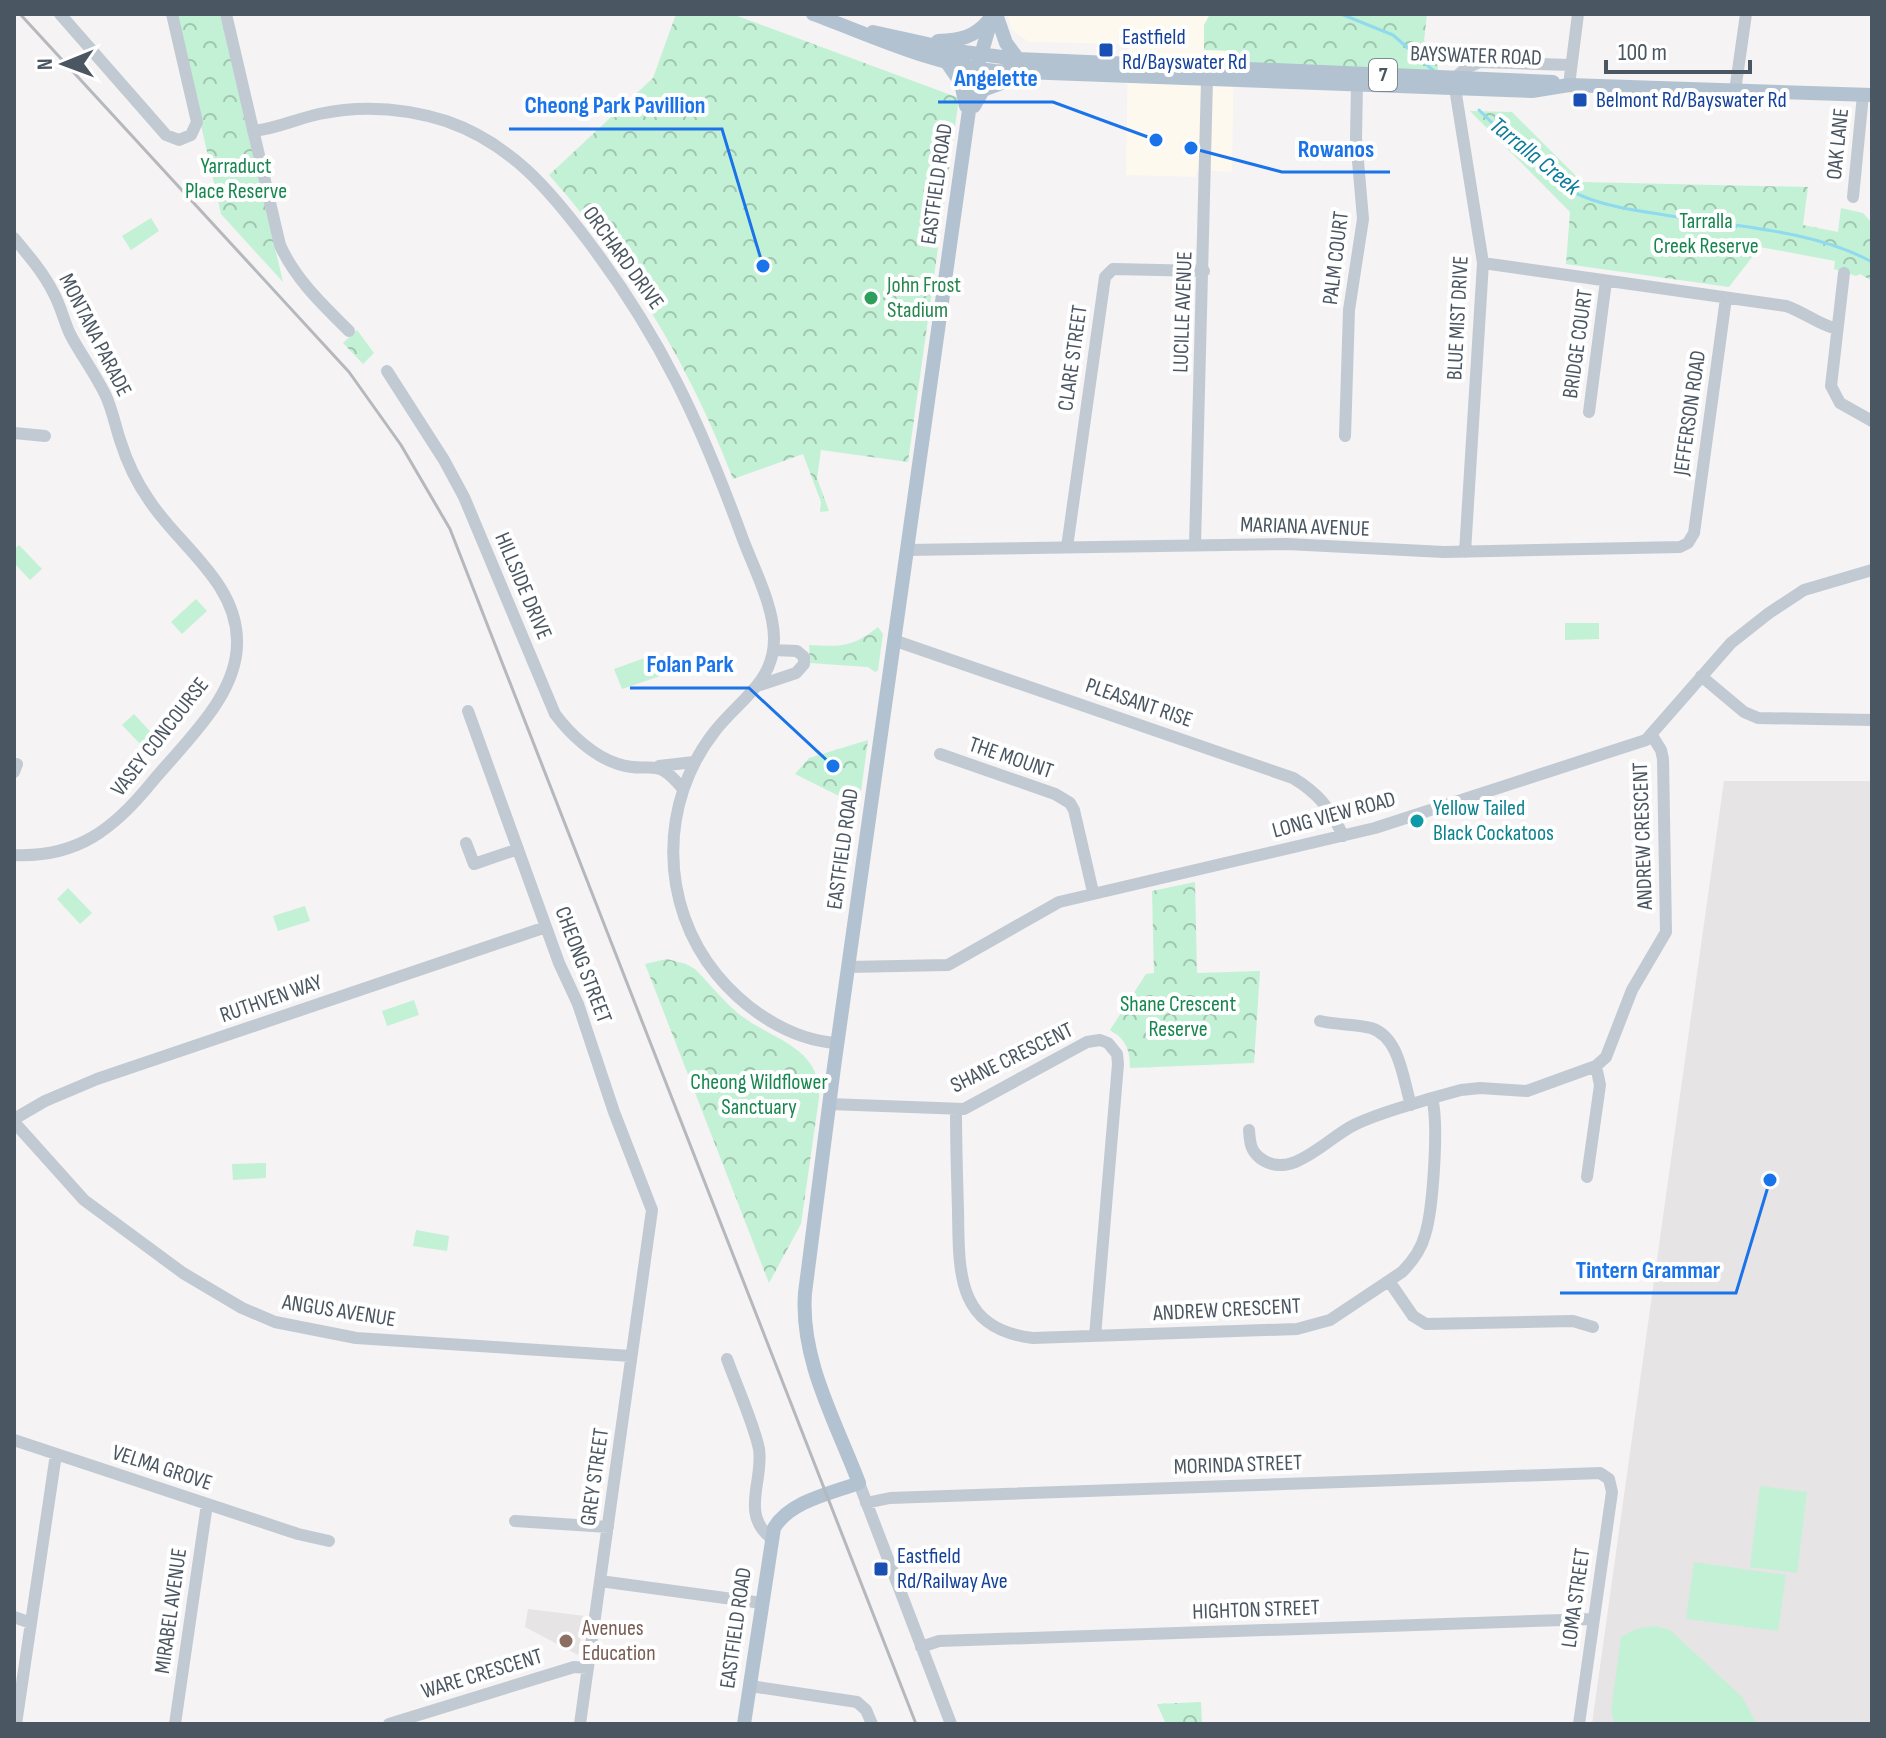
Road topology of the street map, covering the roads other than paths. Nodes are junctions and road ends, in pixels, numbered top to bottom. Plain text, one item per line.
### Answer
1 (60, 14) edge
2 (172, 14) edge
3 (226, 14) edge
4 (813, 14) edge
5 (1578, 14) edge
6 (1746, 14) edge
7 (994, 15) edge
8 (856, 29) junction
9 (925, 42) junction
10 (1018, 59) junction
11 (979, 62) junction
12 (948, 64) junction
13 (1570, 65) junction
14 (1197, 67) junction
15 (1029, 73) junction
16 (1207, 80) junction
17 (1455, 83) junction
18 (1357, 84) junction
19 (1569, 85) junction
20 (1735, 91) junction
21 (1868, 95) edge
22 (969, 119) junction
23 (253, 131) junction
24 (1853, 197) dead end
25 (14, 238) edge
26 (1483, 263) junction
27 (1204, 271) junction
28 (1844, 273) dead end
29 (1606, 281) junction
30 (1726, 298) junction
31 (1837, 329) junction
32 (349, 331) dead end
33 (387, 371) dead end
34 (1589, 412) dead end
35 (1872, 421) edge
36 (14, 433) edge
37 (45, 436) dead end
38 (1345, 436) dead end
39 (148, 499) joint
40 (1694, 533) joint
41 (1195, 545) junction
42 (1067, 547) junction
43 (908, 550) junction
44 (1465, 552) junction
45 (1872, 570) edge
46 (896, 641) junction
47 (773, 650) junction
48 (1701, 676) junction
49 (760, 685) junction
50 (468, 711) dead end
51 (1872, 720) edge
52 (1651, 734) junction
53 (940, 754) dead end
54 (694, 762) junction
55 (659, 766) junction
56 (683, 789) junction
57 (1343, 836) junction
58 (466, 843) dead end
59 (518, 849) junction
60 (14, 855) edge
61 (1093, 892) junction
62 (546, 927) junction
63 (848, 967) junction
64 (1320, 1021) dead end
65 (837, 1043) junction
66 (1596, 1066) junction
67 (1432, 1098) junction
68 (829, 1104) junction
69 (1411, 1105) junction
70 (956, 1110) junction
71 (14, 1121) edge
72 (1249, 1130) dead end
73 (1587, 1177) dead end
74 (649, 1236) joint
75 (1389, 1281) junction
76 (1593, 1327) dead end
77 (1095, 1336) junction
78 (631, 1356) junction
79 (727, 1359) dead end
80 (14, 1440) edge
81 (56, 1454) junction
82 (1609, 1479) joint
83 (859, 1483) junction
84 (866, 1503) junction
85 (207, 1504) junction
86 (515, 1521) dead end
87 (608, 1527) junction
88 (771, 1538) junction
89 (329, 1541) dead end
90 (600, 1581) junction
91 (762, 1603) junction
92 (14, 1617) edge
93 (1594, 1619) junction
94 (31, 1623) junction
95 (921, 1647) junction
96 (588, 1668) junction
97 (750, 1686) junction
98 (16, 1724) edge
99 (175, 1724) edge
100 (389, 1724) edge
101 (580, 1724) edge
102 (744, 1724) edge
103 (872, 1724) edge
104 (951, 1724) edge
105 (1579, 1724) edge

1 - 2 street
3 - 23 street
4 - 8 main road, BAYSWATER ROAD / 7
5 - 13 street
6 - 20 street
7 - 9 main road
7 - 10 main road
7 - 11 main road, EASTFIELD ROAD
8 - 9 main road, BAYSWATER ROAD / 7
8 - 12 main road, BAYSWATER ROAD / 7
9 - 11 main road, BAYSWATER ROAD / 7
10 - 11 main road, BAYSWATER ROAD / 7
10 - 14 main road, BAYSWATER ROAD / 7
11 - 12 main road, BAYSWATER ROAD / 7
11 - 15 main road, BAYSWATER ROAD / 7
11 - 22 main road, EASTFIELD ROAD
12 - 22 main road
13 - 17 street
13 - 19 street
14 - 16 main road
14 - 17 main road, BAYSWATER ROAD / 7
15 - 16 main road, BAYSWATER ROAD / 7
15 - 22 main road
16 - 18 main road, BAYSWATER ROAD / 7
16 - 27 street, LUCILLE AVENUE
17 - 18 main road, BAYSWATER ROAD / 7
17 - 19 main road, BAYSWATER ROAD / 7
17 - 26 street, BLUE MIST DRIVE
18 - 38 street, PALM COURT
19 - 20 main road, BAYSWATER ROAD / 7
20 - 21 main road, BAYSWATER ROAD / 7
21 - 24 street, OAK LANE
22 - 43 main road, EASTFIELD ROAD
23 - 32 street
23 - 47 street, ORCHARD DRIVE
25 - 39 street, MONTANA PARADE
26 - 29 street
26 - 44 street, BLUE MIST DRIVE
27 - 41 street, LUCILLE AVENUE
27 - 42 street, CLARE STREET
28 - 31 street
29 - 30 street
29 - 34 street, BRIDGE COURT
30 - 31 street
30 - 40 street, JEFFERSON ROAD
31 - 35 street
33 - 55 street, HILLSIDE DRIVE
36 - 37 street
39 - 60 street, VASEY CONCOURSE
40 - 44 street, MARIANA AVENUE
41 - 42 street, MARIANA AVENUE
41 - 44 street, MARIANA AVENUE
42 - 43 street, MARIANA AVENUE
43 - 46 main road, EASTFIELD ROAD
45 - 48 street, LONG VIEW ROAD
46 - 57 street, PLEASANT RISE
46 - 63 main road, EASTFIELD ROAD
47 - 49 street
47 - 49 street
48 - 51 street
48 - 52 street, LONG VIEW ROAD
49 - 54 street
50 - 59 street, CHEONG STREET
52 - 57 street, LONG VIEW ROAD
52 - 66 street, ANDREW CRESCENT
53 - 61 street, THE MOUNT
54 - 55 street, HILLSIDE DRIVE
54 - 56 street
55 - 56 street
56 - 65 street
57 - 61 street, LONG VIEW ROAD
58 - 59 street
59 - 62 street, CHEONG STREET
61 - 63 street, LONG VIEW ROAD
62 - 71 street, RUTHVEN WAY
62 - 74 street, CHEONG STREET
63 - 65 main road, EASTFIELD ROAD
64 - 69 street
65 - 68 main road, EASTFIELD ROAD
66 - 67 street
66 - 73 street
67 - 69 street
67 - 75 street, ANDREW CRESCENT
68 - 70 street, SHANE CRESCENT
68 - 83 main road, EASTFIELD ROAD
69 - 72 street
70 - 77 street, ANDREW CRESCENT
70 - 77 street, SHANE CRESCENT
71 - 78 street, ANGUS AVENUE
74 - 78 street, GREY STREET
75 - 76 street
75 - 77 street, ANDREW CRESCENT
78 - 87 street, GREY STREET
79 - 88 street
80 - 81 street, VELMA GROVE
81 - 85 street, VELMA GROVE
81 - 94 street
82 - 84 street, MORINDA STREET
82 - 93 street, LOMA STREET
83 - 84 street
83 - 88 main road
84 - 95 street
85 - 89 street, VELMA GROVE
85 - 99 street, MIRABEL AVENUE
86 - 87 street
87 - 90 street, GREY STREET
88 - 91 main road, EASTFIELD ROAD
90 - 91 street
90 - 96 street, GREY STREET
91 - 97 main road, EASTFIELD ROAD
92 - 94 street
93 - 95 street, HIGHTON STREET
93 - 105 street, LOMA STREET
94 - 98 street
95 - 104 street
96 - 100 street, WARE CRESCENT
96 - 101 street, GREY STREET
97 - 102 main road, EASTFIELD ROAD
97 - 103 street

